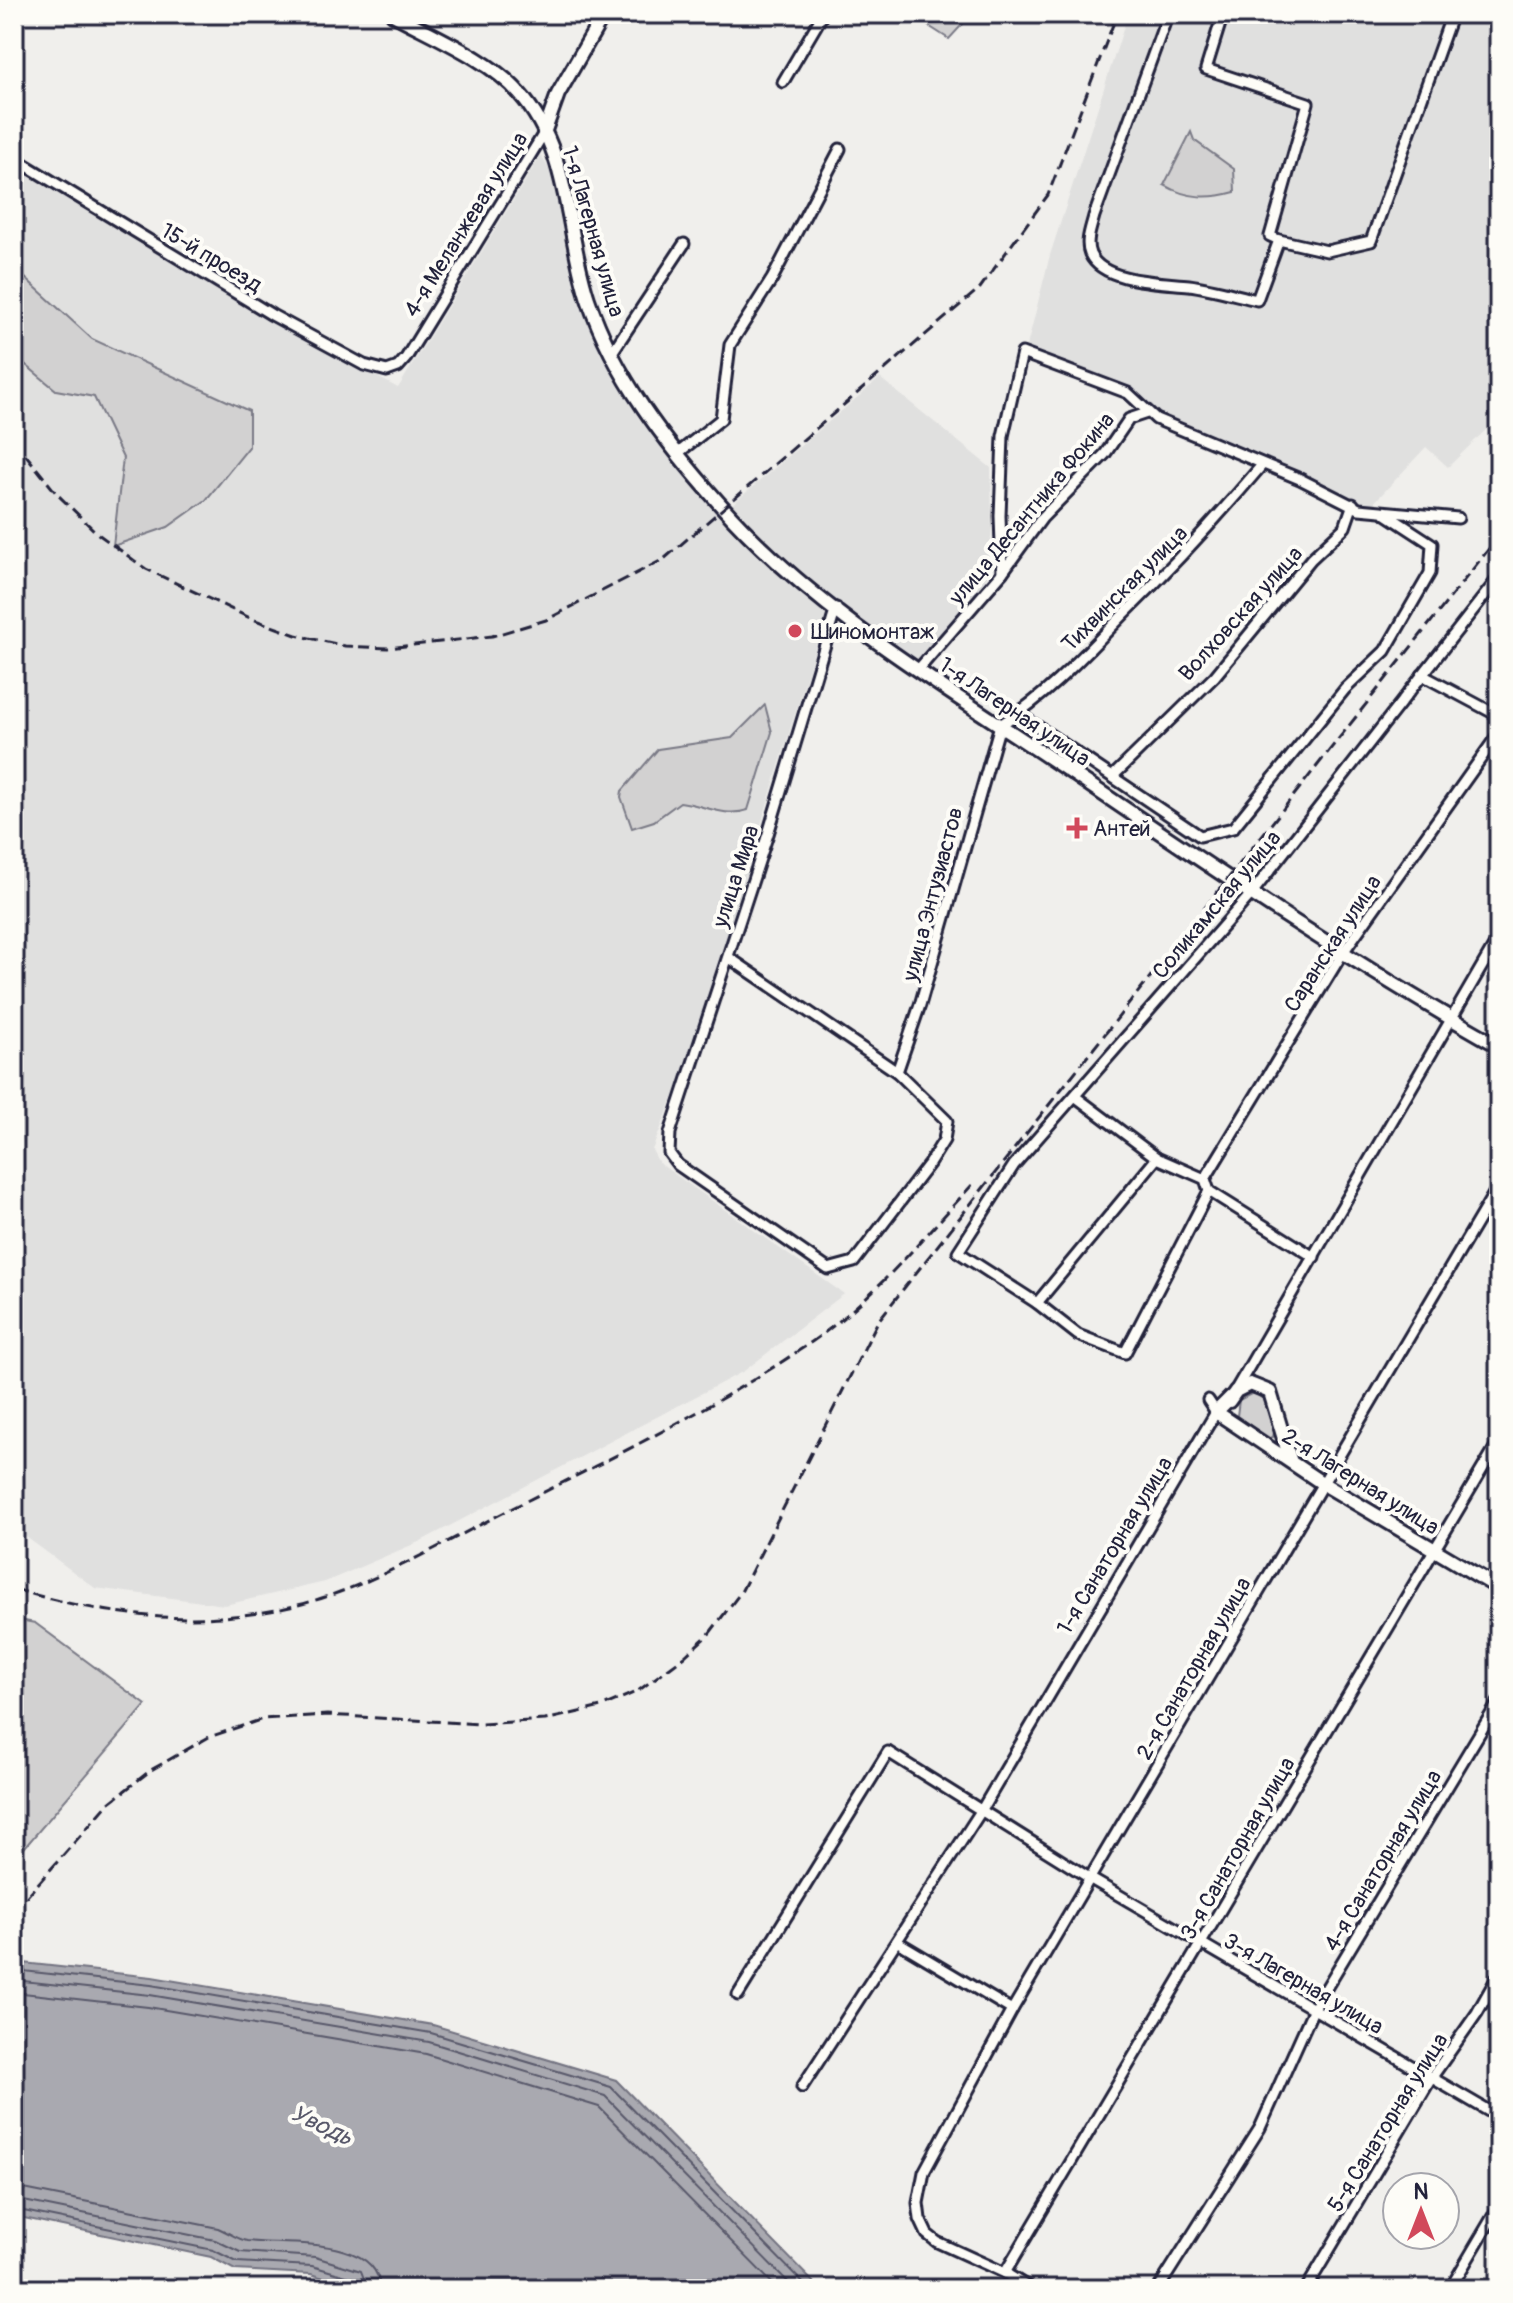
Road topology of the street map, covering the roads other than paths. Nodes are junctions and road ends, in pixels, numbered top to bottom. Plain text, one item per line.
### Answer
1 (393, 14) edge
2 (604, 14) edge
3 (823, 14) edge
4 (1168, 14) edge
5 (1223, 14) edge
6 (1452, 14) edge
7 (783, 82) dead end
8 (544, 133) junction
9 (840, 149) dead end
10 (14, 158) edge
11 (1279, 240) junction
12 (684, 244) dead end
13 (611, 354) junction
14 (398, 367) joint
15 (1147, 413) junction
16 (677, 454) junction
17 (1262, 465) junction
18 (1353, 504) junction
19 (1383, 512) junction
20 (1458, 518) dead end
21 (1002, 573) junction
22 (1499, 577) edge
23 (836, 608) junction
24 (917, 671) junction
25 (1422, 675) junction
26 (1019, 714) junction
27 (1499, 716) edge
28 (1000, 725) junction
29 (1499, 733) edge
30 (1113, 776) junction
31 (1252, 893) junction
32 (1499, 937) edge
33 (1342, 954) junction
34 (728, 957) junction
35 (1451, 1019) junction
36 (1499, 1046) edge
37 (897, 1072) junction
38 (1076, 1097) junction
39 (1157, 1158) junction
40 (1205, 1179) junction
41 (1499, 1185) edge
42 (1209, 1191) junction
43 (1314, 1257) junction
44 (1037, 1303) junction
45 (1231, 1397) junction
46 (1208, 1400) dead end
47 (1216, 1412) junction
48 (1237, 1427) junction
49 (1499, 1441) edge
50 (1292, 1462) junction
51 (1322, 1483) junction
52 (1434, 1549) junction
53 (1499, 1588) edge
54 (1499, 1701) edge
55 (981, 1811) junction
56 (1091, 1879) junction
57 (898, 1942) junction
58 (1202, 1944) junction
59 (1499, 1974) edge
60 (738, 1995) dead end
61 (1012, 2010) junction
62 (1313, 2010) junction
63 (1432, 2077) junction
64 (802, 2087) dead end
65 (1499, 2117) edge
66 (1499, 2206) edge
67 (1005, 2273) junction
68 (1031, 2289) edge
69 (1158, 2289) edge
70 (1306, 2289) edge
71 (1450, 2289) edge

1 - 8 main road, 1-я Лагерная улица
2 - 8 main road, 4-я Меланжевая улица
3 - 7 street
4 - 11 street
5 - 11 street
6 - 11 street
8 - 13 main road, 1-я Лагерная улица
8 - 14 street, 4-я Меланжевая улица
9 - 16 street
10 - 14 street, 15-й проезд
12 - 13 street
13 - 16 main road, 1-я Лагерная улица
15 - 17 street
15 - 21 street, улица Десантника Фокина
15 - 21 street
16 - 23 main road, 1-я Лагерная улица
17 - 18 street
17 - 26 street, Тихвинская улица
18 - 19 street
18 - 30 street, Волховская улица
19 - 20 street
19 - 30 street
21 - 24 street, улица Десантника Фокина
22 - 25 street, Соликамская улица
23 - 24 main road, 1-я Лагерная улица
23 - 34 street, улица Мира
24 - 28 main road, 1-я Лагерная улица
25 - 27 street
25 - 31 street, Соликамская улица
26 - 28 street, Тихвинская улица
26 - 30 street
28 - 31 main road, 1-я Лагерная улица
28 - 37 street, улица Энтузиастов
29 - 33 street, Саранская улица
31 - 33 main road, 1-я Лагерная улица
31 - 38 street, Соликамская улица
32 - 35 street, 1-я Санаторная улица
33 - 35 main road, 1-я Лагерная улица
33 - 40 street, Саранская улица
34 - 37 street
34 - 37 street, улица Мира
35 - 36 main road, 1-я Лагерная улица
35 - 43 street, 1-я Санаторная улица
38 - 39 street
38 - 44 street, Соликамская улица
39 - 40 street
39 - 44 street
40 - 42 street
41 - 51 street, 2-я Санаторная улица
42 - 43 street
42 - 44 street
43 - 45 street, 1-я Санаторная улица
45 - 47 main road, 1-я Санаторная улица
45 - 48 main road
45 - 50 main road
46 - 47 street, 2-я Лагерная улица
47 - 48 main road, 2-я Лагерная улица
47 - 55 street, 1-я Санаторная улица
48 - 50 main road, 2-я Лагерная улица
49 - 52 street, 3-я Санаторная улица
50 - 51 main road, 2-я Лагерная улица
51 - 52 main road, 2-я Лагерная улица
51 - 56 street, 2-я Санаторная улица
52 - 53 main road, 2-я Лагерная улица
52 - 58 street, 3-я Санаторная улица
54 - 62 street, 4-я Санаторная улица
55 - 56 street, 3-я Лагерная улица
55 - 57 street, 1-я Санаторная улица
55 - 60 street, 3-я Лагерная улица
56 - 58 street, 3-я Лагерная улица
56 - 61 street, 2-я Санаторная улица
57 - 61 street
57 - 64 street, 1-я Санаторная улица
58 - 62 street, 3-я Лагерная улица
58 - 67 street, 3-я Санаторная улица
59 - 63 street, 5-я Санаторная улица
61 - 67 street, 2-я Санаторная улица
62 - 63 street, 3-я Лагерная улица
62 - 69 street, 4-я Санаторная улица
63 - 65 street, 3-я Лагерная улица
63 - 70 street, 5-я Санаторная улица
66 - 71 street
67 - 68 street

